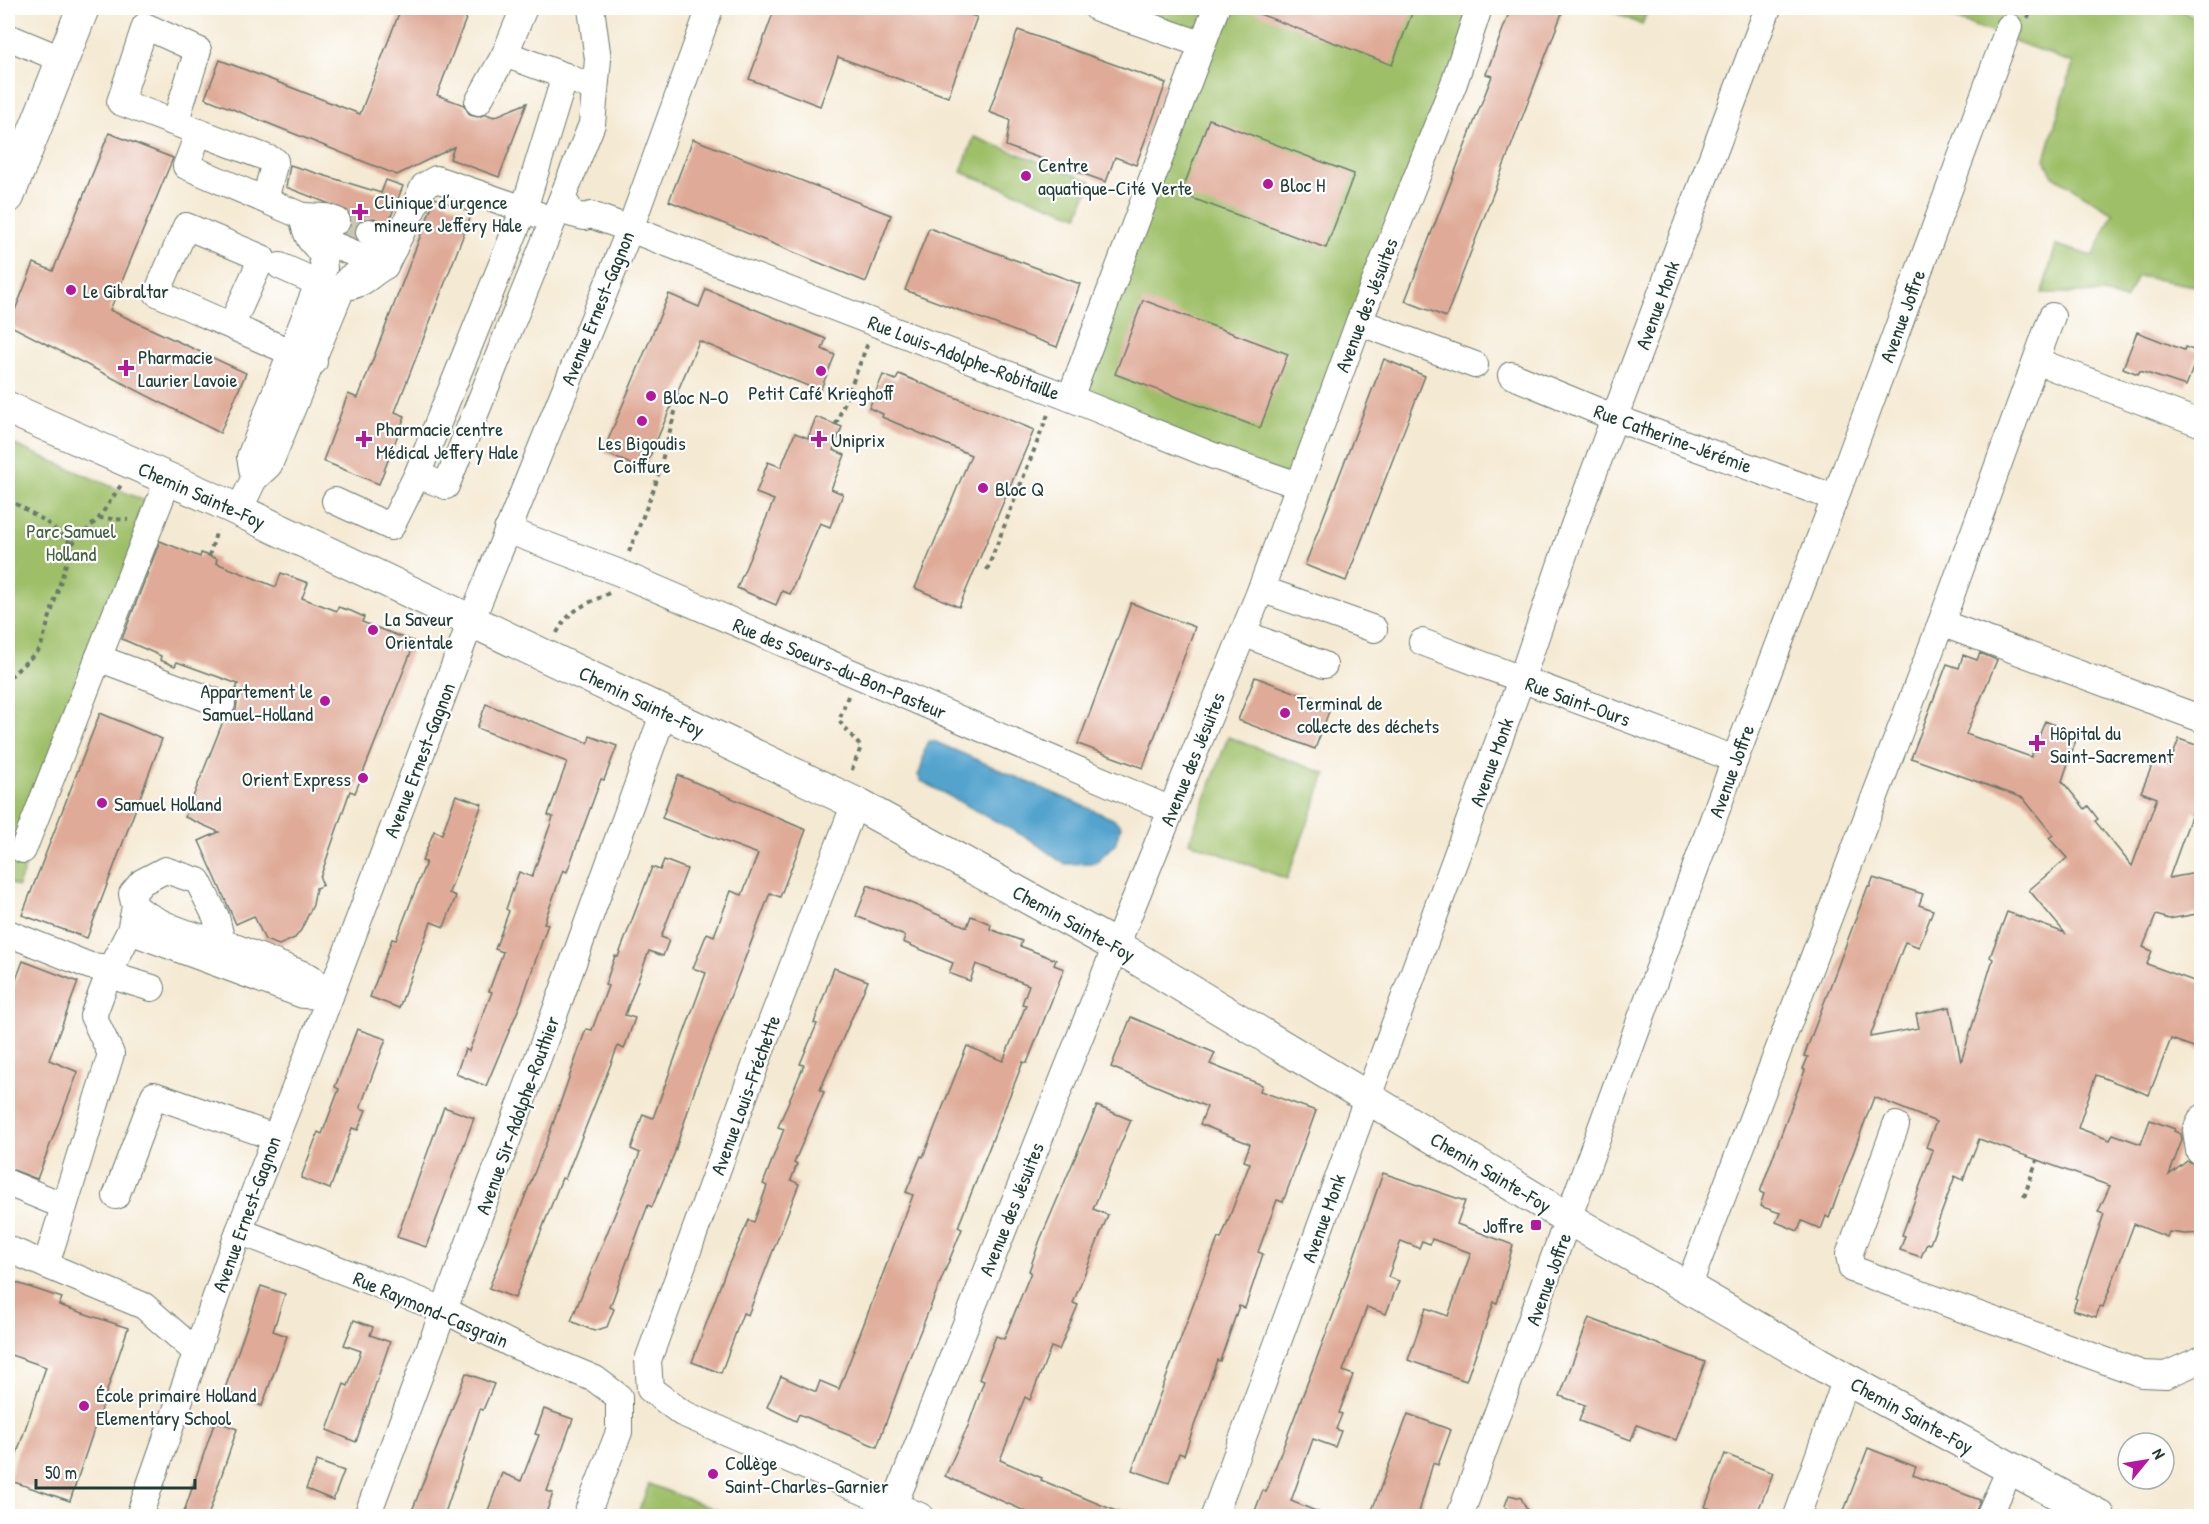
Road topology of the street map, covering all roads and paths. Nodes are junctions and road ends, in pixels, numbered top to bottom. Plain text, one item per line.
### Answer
1 (83, 8) edge
2 (524, 8) edge
3 (591, 8) edge
4 (710, 8) edge
5 (1097, 8) edge
6 (1216, 8) edge
7 (1479, 8) edge
8 (1768, 8) edge
9 (2009, 27) dead end
10 (8, 37) edge
11 (1201, 44) junction
12 (505, 54) junction
13 (61, 59) junction
14 (565, 76) junction
15 (595, 89) junction
16 (478, 102) dead end
17 (175, 123) dead end
18 (199, 132) junction
19 (8, 197) edge
20 (265, 200) junction
21 (524, 209) junction
22 (561, 210) junction
23 (337, 221) tunnel mouth
24 (630, 229) junction
25 (307, 231) junction
26 (369, 232) tunnel mouth
27 (385, 262) junction
28 (280, 266) dead end
29 (318, 279) junction
30 (343, 290) junction
31 (2052, 316) dead end
32 (1359, 321) junction
33 (231, 326) dead end
34 (303, 357) junction
35 (862, 357) dead end
36 (2036, 361) junction
37 (1475, 365) dead end
38 (1511, 375) dead end
39 (681, 390) dead end
40 (1063, 395) junction
41 (8, 408) edge
42 (1615, 418) junction
43 (836, 424) dead end
44 (2202, 424) edge
45 (134, 465) junction
46 (417, 475) junction
47 (168, 480) junction
48 (1298, 485) junction
49 (1835, 498) junction
50 (8, 499) edge
51 (335, 501) dead end
52 (228, 520) junction
53 (507, 530) junction
54 (72, 544) junction
55 (209, 556) dead end
56 (987, 570) dead end
57 (620, 573) junction
58 (1261, 589) junction
59 (471, 621) junction
60 (1941, 623) junction
61 (1374, 629) dead end
62 (1243, 633) junction
63 (1422, 642) dead end
64 (548, 656) junction
65 (98, 658) junction
66 (1324, 665) dead end
67 (856, 674) junction
68 (8, 676) edge
69 (1521, 680) junction
70 (222, 704) dead end
71 (664, 712) junction
72 (2202, 719) edge
73 (1734, 759) junction
74 (852, 789) junction
75 (1171, 810) junction
76 (23, 850) dead end
77 (139, 919) junction
78 (8, 933) edge
79 (222, 942) junction
80 (1116, 946) junction
81 (111, 968) junction
82 (151, 979) dead end
83 (330, 996) junction
84 (1367, 1099) junction
85 (2202, 1118) edge
86 (1896, 1125) dead end
87 (274, 1137) junction
88 (2199, 1151) dead end
89 (2037, 1160) dead end
90 (8, 1183) edge
91 (116, 1196) dead end
92 (2024, 1197) dead end
93 (64, 1206) junction
94 (1569, 1219) junction
95 (238, 1231) junction
96 (8, 1249) edge
97 (46, 1265) junction
98 (1688, 1287) junction
99 (444, 1310) junction
100 (195, 1351) junction
101 (2202, 1359) edge
102 (1846, 1379) junction
103 (2010, 1468) junction
104 (894, 1505) junction
105 (139, 1516) edge
106 (367, 1516) edge
107 (586, 1516) edge
108 (920, 1516) edge
109 (1214, 1516) edge
110 (1460, 1516) edge
111 (1797, 1516) edge
112 (1989, 1516) edge
113 (2095, 1516) edge

1 - 13 main road
2 - 12 street
3 - 15 street
4 - 24 street, Avenue Ernest-Gagnon
5 - 11 street
6 - 11 street
7 - 32 street, Avenue des Jésuites
8 - 42 street, Avenue Monk
9 - 49 street, Avenue Joffre
10 - 13 street
11 - 40 street
12 - 14 street
12 - 16 street
13 - 19 main road
14 - 15 street
14 - 21 street
15 - 22 street
17 - 18 street
18 - 20 street
18 - 20 street
20 - 25 street
21 - 22 street
21 - 27 street
21 - 46 street
22 - 24 street, Rue Louis-Adolphe-Robitaille
22 - 46 street
23 - 25 street
24 - 40 street, Rue Louis-Adolphe-Robitaille
24 - 53 street, Avenue Ernest-Gagnon
25 - 27 street
25 - 29 street
26 - 27 street
27 - 30 street
28 - 29 street
29 - 30 street
29 - 34 street
30 - 34 street
31 - 36 street
32 - 37 street
32 - 48 street, Avenue des Jésuites
33 - 34 street
34 - 52 street
35 - 43 path
36 - 44 street
36 - 60 street
38 - 42 street, Rue Catherine-Jérémie
39 - 57 path
40 - 48 street, Rue Louis-Adolphe-Robitaille
40 - 56 path
41 - 45 main road, Chemin Sainte-Foy
42 - 49 street, Rue Catherine-Jérémie
42 - 69 street, Avenue Monk
45 - 47 main road, Chemin Sainte-Foy
45 - 54 path
46 - 51 street
47 - 52 main road, Chemin Sainte-Foy
47 - 65 street
48 - 58 street, Avenue des Jésuites
49 - 73 street, Avenue Joffre
50 - 54 path
52 - 55 path
52 - 59 main road, Chemin Sainte-Foy
53 - 57 street, Rue des Soeurs-du-Bon-Pasteur
53 - 59 street, Avenue Ernest-Gagnon
54 - 68 path
57 - 64 path
57 - 67 street, Rue des Soeurs-du-Bon-Pasteur
58 - 61 street
58 - 62 street, Avenue des Jésuites
59 - 64 main road, Chemin Sainte-Foy
59 - 83 street, Avenue Ernest-Gagnon
60 - 72 street
60 - 98 street
62 - 66 street
62 - 75 street, Avenue des Jésuites
63 - 69 street, Rue Saint-Ours
64 - 71 main road, Chemin Sainte-Foy
65 - 70 street
65 - 76 street
67 - 74 path
67 - 75 street, Rue des Soeurs-du-Bon-Pasteur
69 - 73 street, Rue Saint-Ours
69 - 84 street, Avenue Monk
71 - 74 main road, Chemin Sainte-Foy
71 - 99 street, Avenue Sir-Adolphe-Routhier
73 - 94 street, Avenue Joffre
74 - 80 main road, Chemin Sainte-Foy
74 - 104 street, Avenue Louis-Fréchette
75 - 80 street, Avenue des Jésuites
77 - 79 street
77 - 79 street
77 - 81 street
77 - 83 street
78 - 81 street
79 - 83 street
80 - 84 main road, Chemin Sainte-Foy
80 - 104 street, Avenue des Jésuites
81 - 82 street
81 - 93 street
83 - 87 street, Avenue Ernest-Gagnon
84 - 94 main road, Chemin Sainte-Foy
84 - 109 street, Avenue Monk
85 - 88 street
86 - 101 street
87 - 91 street
87 - 95 street, Avenue Ernest-Gagnon
89 - 92 path
90 - 93 street
93 - 97 street
94 - 98 main road, Chemin Sainte-Foy
94 - 110 street, Avenue Joffre
95 - 99 street, Rue Raymond-Casgrain
95 - 100 street, Avenue Ernest-Gagnon
96 - 97 street
97 - 100 street
98 - 102 main road, Chemin Sainte-Foy
99 - 106 street, Avenue Sir-Adolphe-Routhier
99 - 107 street, Rue Raymond-Casgrain
100 - 105 street, Avenue Ernest-Gagnon
102 - 103 main road, Chemin Sainte-Foy
102 - 111 street
103 - 112 street
103 - 113 main road, Chemin Sainte-Foy
104 - 108 street

